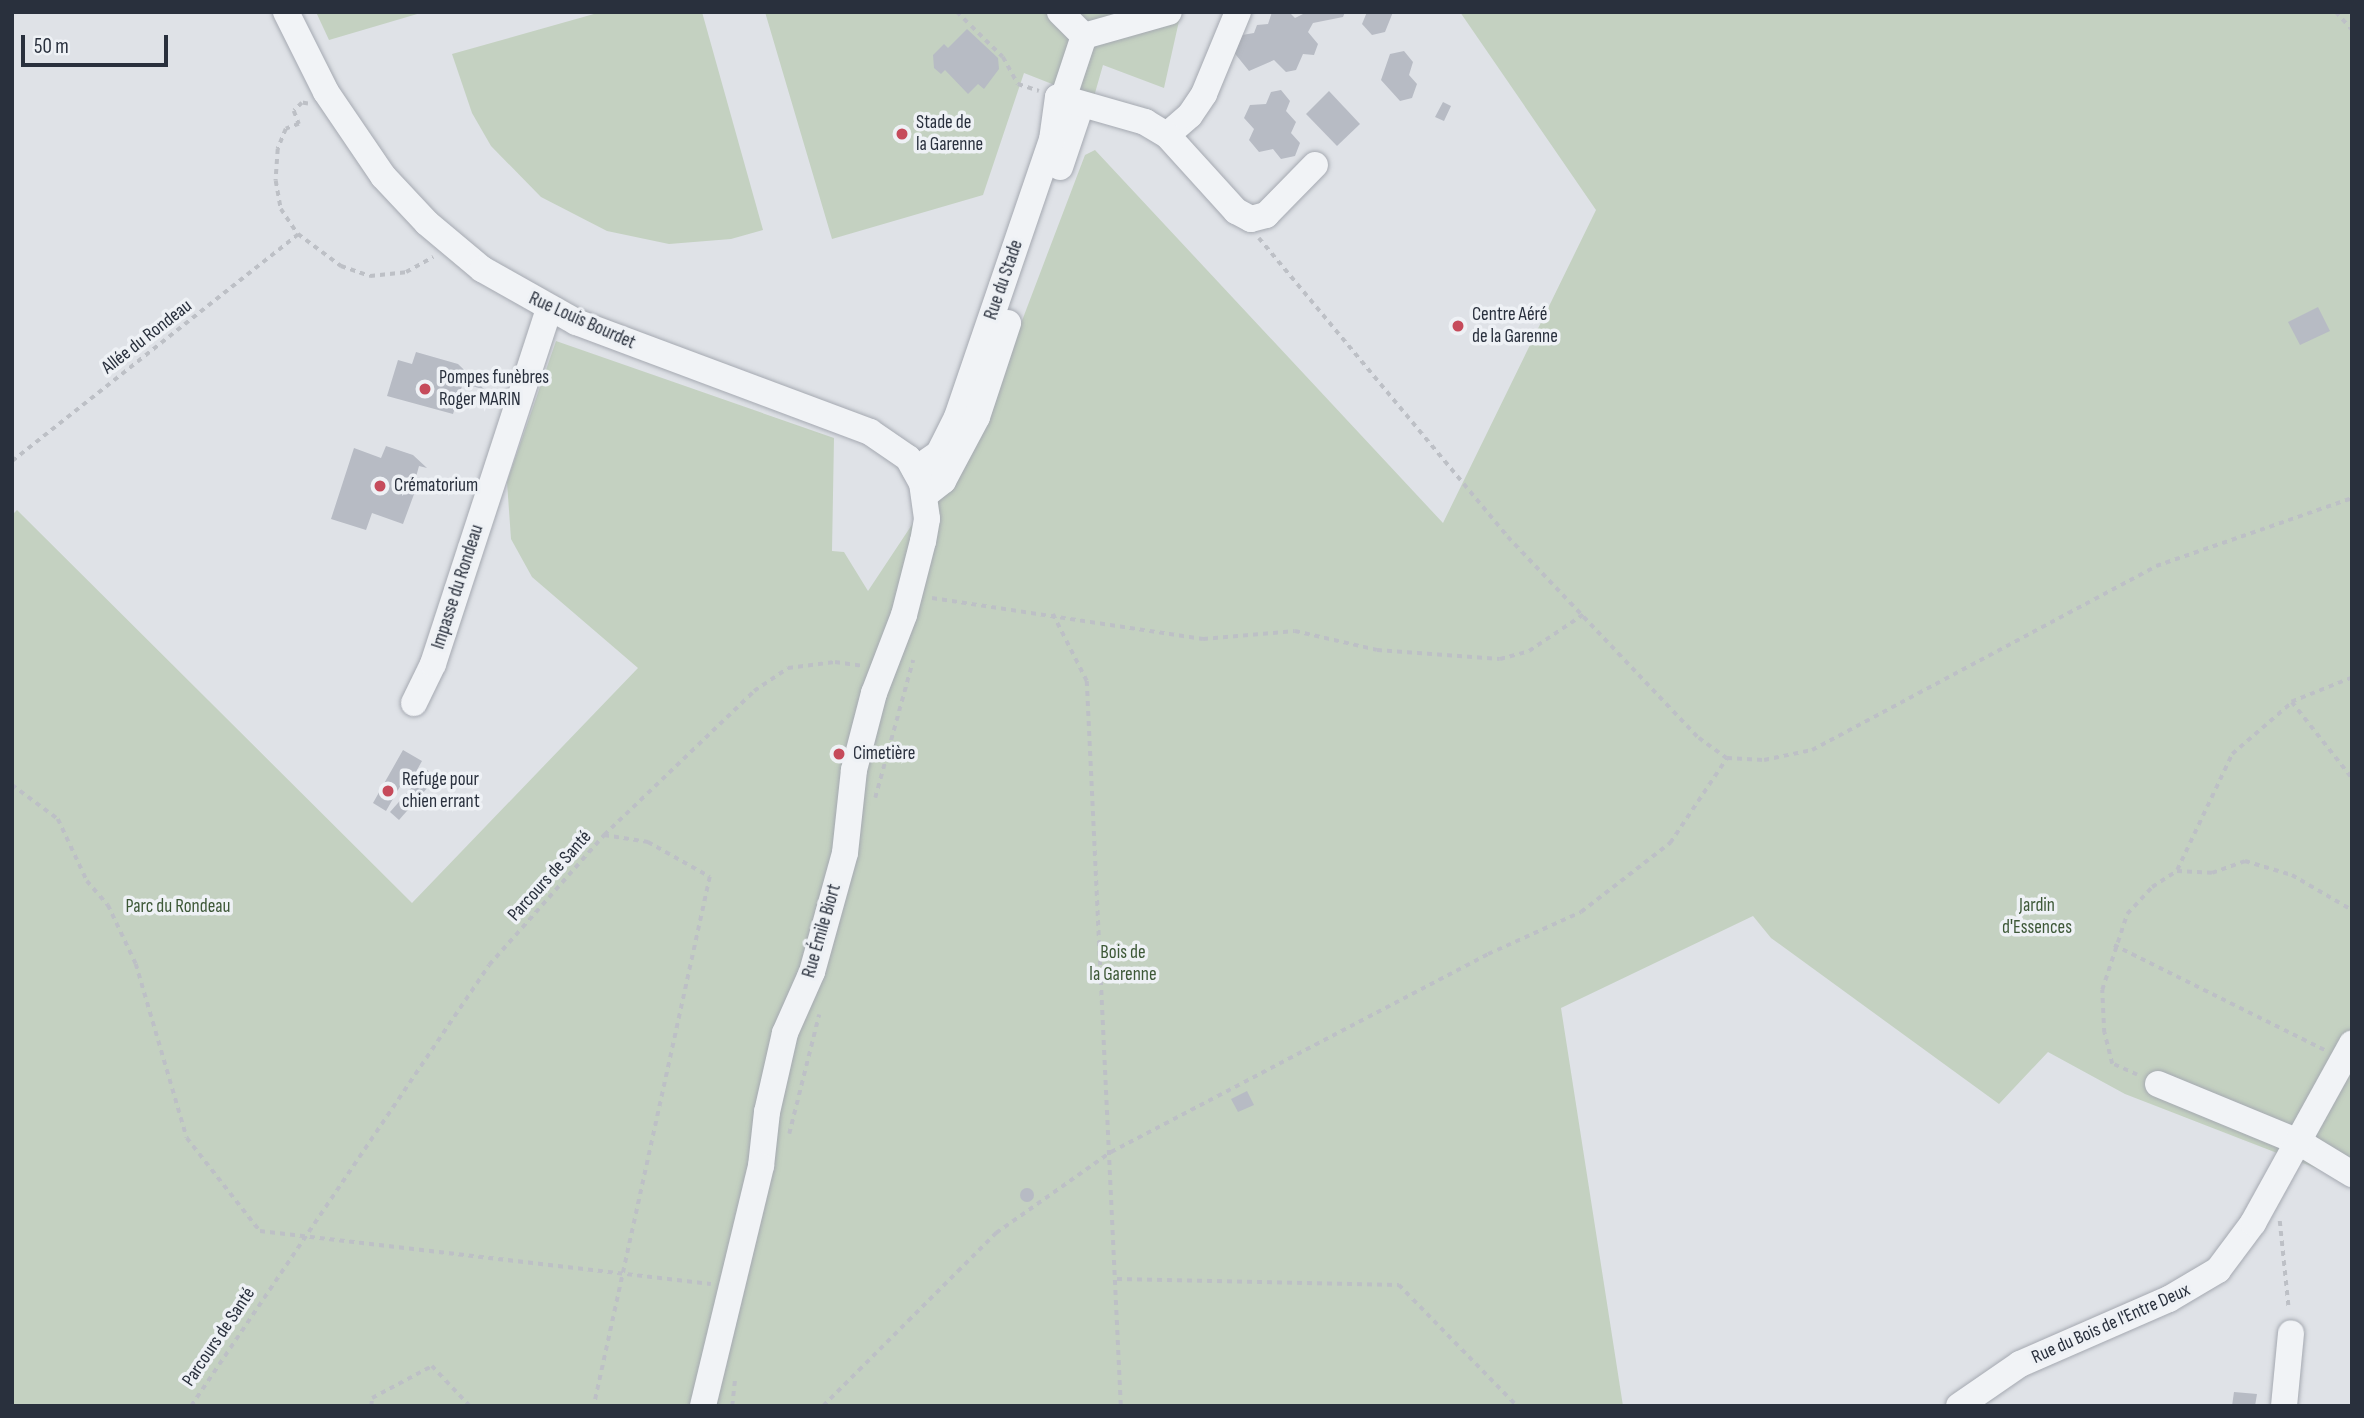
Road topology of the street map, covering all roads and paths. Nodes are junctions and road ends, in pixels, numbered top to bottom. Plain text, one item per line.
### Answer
1 (286, 12) edge
2 (957, 12) edge
3 (1060, 12) edge
4 (1169, 12) edge
5 (1238, 12) edge
6 (2336, 12) edge
7 (2352, 30) edge
8 (1084, 36) junction
9 (326, 92) junction
10 (1068, 101) junction
11 (1167, 135) junction
12 (1315, 165) dead end
13 (1237, 211) junction
14 (298, 234) junction
15 (453, 246) junction
16 (549, 309) junction
17 (12, 461) edge
18 (912, 464) junction
19 (925, 495) junction
20 (2352, 498) edge
21 (909, 593) junction
22 (1053, 614) junction
23 (1584, 614) junction
24 (882, 668) junction
25 (2352, 678) edge
26 (2292, 702) junction
27 (414, 703) dead end
28 (1727, 758) junction
29 (2352, 778) edge
30 (12, 785) edge
31 (604, 835) junction
32 (2177, 871) junction
33 (2352, 910) edge
34 (2113, 945) junction
35 (2348, 1052) edge
36 (2158, 1084) joint
37 (1111, 1152) junction
38 (2293, 1154) junction
39 (2352, 1174) edge
40 (2279, 1209) dead end
41 (303, 1235) junction
42 (622, 1274) junction
43 (1117, 1279) junction
44 (731, 1286) junction
45 (2291, 1334) joint
46 (191, 1406) edge
47 (371, 1406) edge
48 (470, 1406) edge
49 (594, 1406) edge
50 (702, 1406) edge
51 (823, 1406) edge
52 (1121, 1406) edge
53 (1517, 1406) edge
54 (1959, 1406) edge
55 (2284, 1406) edge

1 - 9 street, Rue Louis Bourdet
2 - 10 path
3 - 8 street
4 - 8 street
5 - 11 street
6 - 7 path
8 - 10 street
9 - 14 path
9 - 15 street, Rue Louis Bourdet
10 - 11 street
10 - 18 street, Rue du Stade
10 - 19 street, Rue du Stade
11 - 13 street
12 - 13 street
13 - 23 path
14 - 15 path
14 - 17 path, Allée du Rondeau
15 - 16 street, Rue Louis Bourdet
16 - 18 street, Rue Louis Bourdet
16 - 27 street, Impasse du Rondeau
18 - 19 street, Rue Émile Biort
19 - 21 street, Rue Émile Biort
20 - 28 path
21 - 22 path
21 - 24 street, Rue Émile Biort
22 - 23 path
22 - 37 path
23 - 28 path
24 - 31 path
24 - 44 street, Rue Émile Biort
25 - 26 path
26 - 29 path
26 - 32 path
28 - 37 path
30 - 41 path
31 - 41 path, Parcours de Santé
31 - 42 path, Parcours de Santé
32 - 33 path
32 - 34 path
34 - 35 path
34 - 36 path
35 - 38 street, Rue du Bois de l'Entre Deux
36 - 38 street
37 - 43 path
37 - 51 path
38 - 39 street
38 - 54 street, Rue du Bois de l'Entre Deux
40 - 45 path
41 - 42 path
41 - 46 path, Parcours de Santé
42 - 44 path
42 - 49 path, Parcours de Santé
43 - 52 path
43 - 53 path
44 - 50 street, Rue Émile Biort
45 - 55 street
47 - 48 path

